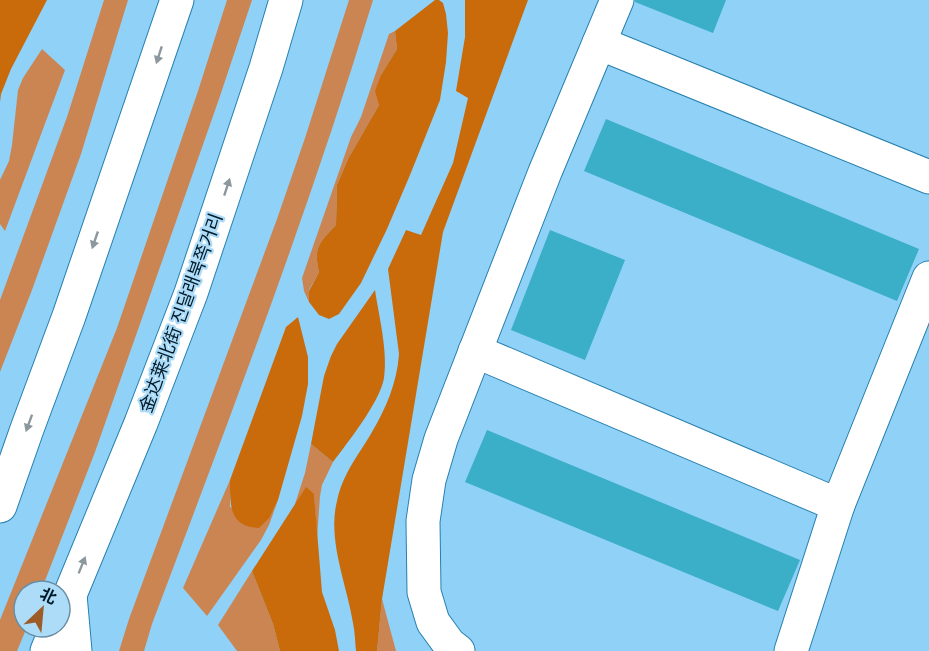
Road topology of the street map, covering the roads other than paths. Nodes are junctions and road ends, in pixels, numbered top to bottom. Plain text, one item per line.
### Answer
1 (177, 0) edge
2 (286, 0) edge
3 (617, 0) edge
4 (599, 44) junction
5 (929, 177) edge
6 (929, 278) edge
7 (475, 351) junction
8 (838, 505) junction
9 (0, 506) edge
10 (72, 590) edge
11 (458, 651) edge
12 (791, 651) edge

1 -> 9 main road
10 -> 2 main road, 金达莱北街 진달래북쪽거리
3 - 4 main road
4 - 5 main road
4 - 7 main road
6 - 8 main road
7 - 8 main road
7 - 11 main road
8 - 12 main road

